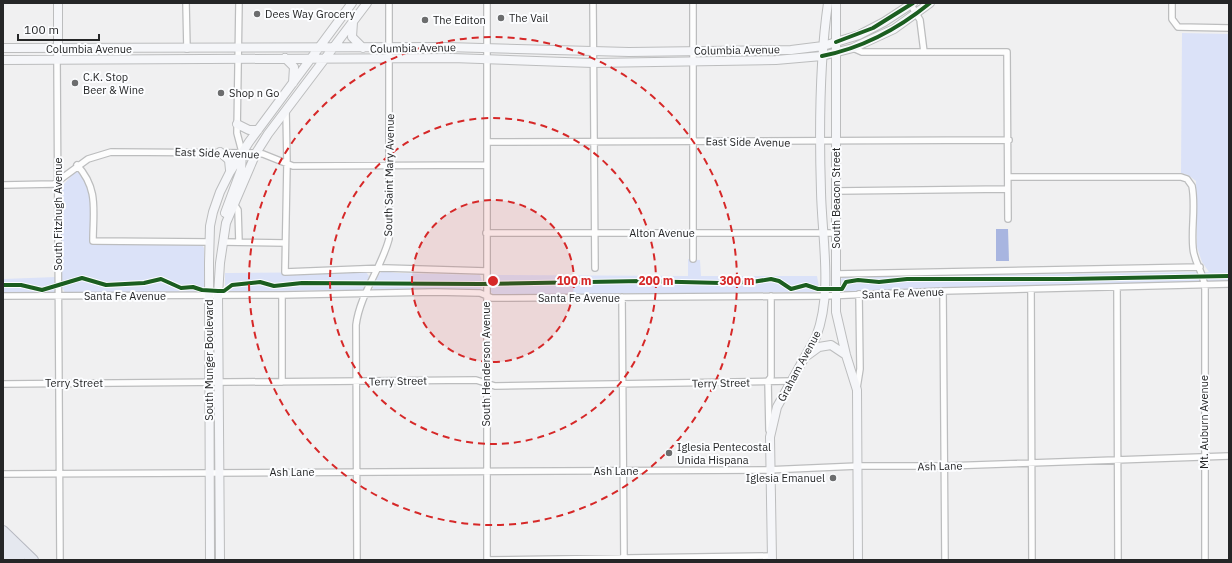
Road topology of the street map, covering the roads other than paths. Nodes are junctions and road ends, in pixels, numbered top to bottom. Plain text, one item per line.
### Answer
1 (58, 3) edge
2 (186, 3) edge
3 (239, 3) edge
4 (352, 3) edge
5 (367, 3) edge
6 (389, 3) edge
7 (487, 3) edge
8 (593, 3) edge
9 (693, 3) edge
10 (828, 3) edge
11 (836, 3) edge
12 (930, 3) edge
13 (1172, 3) edge
14 (912, 4) edge
15 (917, 13) junction
16 (353, 22) junction
17 (1229, 28) edge
18 (836, 42) junction
19 (823, 46) junction
20 (487, 47) junction
21 (3, 48) edge
22 (319, 48) junction
23 (333, 48) junction
24 (363, 48) junction
25 (389, 48) junction
26 (852, 48) junction
27 (134, 49) junction
28 (187, 49) junction
29 (238, 49) junction
30 (58, 50) junction
31 (593, 51) junction
32 (693, 51) junction
33 (924, 52) junction
34 (836, 53) junction
35 (822, 56) junction
36 (285, 58) junction
37 (312, 58) junction
38 (325, 58) junction
39 (388, 58) junction
40 (488, 58) junction
41 (238, 59) junction
42 (3, 60) edge
43 (57, 60) junction
44 (133, 60) junction
45 (693, 62) junction
46 (593, 63) junction
47 (292, 85) junction
48 (286, 110) junction
49 (270, 114) junction
50 (237, 124) junction
51 (258, 130) junction
52 (1009, 140) junction
53 (694, 141) junction
54 (836, 141) junction
55 (486, 142) junction
56 (595, 142) junction
57 (820, 142) junction
58 (220, 152) junction
59 (242, 152) junction
60 (256, 153) junction
61 (287, 164) junction
62 (77, 165) junction
63 (486, 165) junction
64 (390, 166) junction
65 (230, 172) junction
66 (1009, 176) junction
67 (58, 180) junction
68 (3, 185) edge
69 (1008, 189) junction
70 (837, 191) junction
71 (234, 204) junction
72 (1008, 219) dead end
73 (226, 223) junction
74 (486, 233) junction
75 (595, 233) junction
76 (694, 233) junction
77 (822, 233) junction
78 (837, 233) junction
79 (209, 242) junction
80 (223, 242) junction
81 (239, 242) junction
82 (285, 243) junction
83 (694, 259) dead end
84 (595, 268) dead end
85 (1200, 268) junction
86 (377, 270) junction
87 (486, 271) junction
88 (836, 274) junction
89 (1229, 284) edge
90 (1204, 285) junction
91 (1118, 287) junction
92 (1031, 289) junction
93 (943, 291) junction
94 (365, 294) junction
95 (859, 294) junction
96 (209, 295) junction
97 (218, 295) junction
98 (282, 295) junction
99 (486, 295) junction
100 (836, 295) junction
101 (3, 296) edge
102 (771, 296) junction
103 (825, 296) junction
104 (59, 297) junction
105 (622, 298) junction
106 (846, 355) junction
107 (806, 356) junction
108 (357, 381) junction
109 (768, 381) junction
110 (791, 381) junction
111 (282, 382) junction
112 (59, 383) junction
113 (208, 383) junction
114 (219, 383) junction
115 (3, 384) edge
116 (488, 384) junction
117 (622, 384) junction
118 (857, 390) junction
119 (770, 437) junction
120 (1229, 456) edge
121 (1204, 457) junction
122 (1118, 460) junction
123 (1031, 462) junction
124 (858, 466) junction
125 (944, 466) junction
126 (771, 469) junction
127 (623, 471) junction
128 (220, 472) junction
129 (357, 472) junction
130 (486, 472) junction
131 (210, 473) junction
132 (3, 474) edge
133 (60, 474) junction
134 (3, 531) edge
135 (3, 543) edge
136 (3, 552) edge
137 (3, 555) edge
138 (772, 558) edge
139 (624, 559) edge
140 (10, 560) edge
141 (15, 560) edge
142 (28, 560) edge
143 (33, 560) edge
144 (60, 560) edge
145 (210, 560) edge
146 (220, 560) edge
147 (357, 560) edge
148 (487, 560) edge
149 (858, 560) edge
150 (945, 560) edge
151 (1032, 560) edge
152 (1118, 560) edge
153 (1205, 560) edge

1 - 30 main road
2 - 28 street
3 - 29 street
4 - 22 main road, South Munger Boulevard
5 - 16 main road, South Munger Boulevard
6 - 25 street, South Saint Mary Avenue
7 - 20 street, South Henderson Avenue
8 - 31 street
9 - 32 street
10 - 19 main road, South Beacon Street
11 - 18 main road, South Beacon Street
12 - 15 main road, Columbia Avenue
13 - 17 street
14 - 15 street
14 - 18 main road, Columbia Avenue
15 - 26 main road, Columbia Avenue
15 - 33 street
16 - 23 main road, South Munger Boulevard
16 - 24 main road
18 - 19 main road, Columbia Avenue
18 - 34 main road, South Beacon Street
19 - 32 main road, Columbia Avenue
19 - 35 main road, South Beacon Street
20 - 25 main road, Columbia Avenue
20 - 31 main road, Columbia Avenue
20 - 40 street, South Henderson Avenue
21 - 30 main road, Columbia Avenue
22 - 23 main road, Columbia Avenue
22 - 29 main road, Columbia Avenue
22 - 37 main road, South Munger Boulevard
23 - 24 main road, Columbia Avenue
23 - 38 main road, South Munger Boulevard
24 - 25 main road, Columbia Avenue
25 - 39 street, South Saint Mary Avenue
26 - 33 street
26 - 34 main road, Columbia Avenue
27 - 28 main road, Columbia Avenue
27 - 30 main road, Columbia Avenue
27 - 44 main road
28 - 29 main road, Columbia Avenue
29 - 41 street
30 - 43 main road
31 - 32 main road, Columbia Avenue
31 - 46 street
32 - 45 street
33 - 52 street
34 - 35 main road, Columbia Avenue
34 - 54 main road, South Beacon Street
35 - 45 main road, Columbia Avenue
35 - 57 main road, South Beacon Street
36 - 37 main road, Columbia Avenue
36 - 41 main road, Columbia Avenue
36 - 47 main road
37 - 38 main road, Columbia Avenue
37 - 47 main road, South Munger Boulevard
38 - 39 main road, Columbia Avenue
38 - 48 main road, South Munger Boulevard
39 - 40 main road, Columbia Avenue
39 - 64 street, South Saint Mary Avenue
40 - 46 main road, Columbia Avenue
40 - 55 street, South Henderson Avenue
41 - 44 main road, Columbia Avenue
41 - 50 street
42 - 43 main road, Columbia Avenue
43 - 44 main road, Columbia Avenue
43 - 67 street, South Fitzhugh Avenue
45 - 46 main road, Columbia Avenue
45 - 53 street
46 - 56 street
47 - 49 main road, South Munger Boulevard
48 - 60 main road, South Munger Boulevard
48 - 61 street
49 - 51 main road, South Munger Boulevard
49 - 60 main road
50 - 51 main road
50 - 59 street
51 - 59 main road, South Munger Boulevard
52 - 54 street, East Side Avenue
52 - 66 street
53 - 56 street, East Side Avenue
53 - 57 street, East Side Avenue
53 - 76 street
54 - 57 street, East Side Avenue
54 - 70 main road, South Beacon Street
55 - 56 street, East Side Avenue
55 - 63 street, South Henderson Avenue
56 - 75 street
57 - 77 main road, South Beacon Street
58 - 59 street, East Side Avenue
58 - 62 street, East Side Avenue
58 - 65 main road
59 - 60 street, East Side Avenue
59 - 65 main road, South Munger Boulevard
59 - 73 main road
60 - 61 street, East Side Avenue
60 - 71 main road, South Munger Boulevard
61 - 64 street, East Side Avenue
61 - 82 street
62 - 67 street, East Side Avenue
62 - 79 street
63 - 64 street, East Side Avenue
63 - 74 street, South Henderson Avenue
64 - 86 street, South Saint Mary Avenue
65 - 79 main road, South Munger Boulevard
66 - 69 street
66 - 85 street, Mt. Auburn Avenue
67 - 68 street, East Side Avenue
67 - 104 street, South Fitzhugh Avenue
69 - 70 street
69 - 72 street
70 - 78 main road, South Beacon Street
71 - 73 main road, South Munger Boulevard
71 - 81 street
73 - 80 main road, South Munger Boulevard
74 - 75 street, Alton Avenue
74 - 87 street, South Henderson Avenue
75 - 76 street, Alton Avenue
75 - 84 street
76 - 77 street, Alton Avenue
76 - 83 street
77 - 78 street, Alton Avenue
77 - 103 main road, South Beacon Street
78 - 88 main road, South Beacon Street
79 - 96 main road, South Munger Boulevard
80 - 81 street
80 - 97 main road, South Munger Boulevard
81 - 82 street
82 - 86 street
85 - 88 street, Santa Fe Avenue
85 - 90 street, Mt. Auburn Avenue
86 - 87 street
86 - 94 street, South Saint Mary Avenue
87 - 99 street, South Henderson Avenue
88 - 100 main road, South Beacon Street
89 - 90 street, Santa Fe Avenue
90 - 91 street, Santa Fe Avenue
90 - 121 street, Mt. Auburn Avenue
91 - 92 street, Santa Fe Avenue
91 - 122 street
92 - 93 street, Santa Fe Avenue
92 - 123 street
93 - 95 street, Santa Fe Avenue
93 - 125 street
94 - 98 street, Santa Fe Avenue
94 - 99 street, Santa Fe Avenue
94 - 108 street, South Saint Mary Avenue
95 - 100 street, Santa Fe Avenue
95 - 118 street, South Beacon Street
96 - 97 street, Santa Fe Avenue
96 - 104 street, Santa Fe Avenue
96 - 113 main road, South Munger Boulevard
97 - 98 street, Santa Fe Avenue
97 - 114 main road, South Munger Boulevard
98 - 111 street
99 - 105 street, Santa Fe Avenue
99 - 116 street, South Henderson Avenue
100 - 103 street, Santa Fe Avenue
100 - 106 main road, South Beacon Street
101 - 104 street, Santa Fe Avenue
102 - 103 street, Santa Fe Avenue
102 - 105 street, Santa Fe Avenue
102 - 109 street, Graham Avenue
103 - 107 main road, Graham Avenue
104 - 112 street, South Fitzhugh Avenue
105 - 117 street
106 - 107 main road
106 - 118 main road, South Beacon Street
107 - 110 main road, Graham Avenue
108 - 111 street, Terry Street
108 - 116 street, Terry Street
108 - 129 street, South Saint Mary Avenue
109 - 110 street, Terry Street
109 - 117 street, Terry Street
109 - 119 street, Graham Avenue
110 - 119 main road, Graham Avenue
111 - 114 street, Terry Street
112 - 113 street, Terry Street
112 - 115 street, Terry Street
112 - 133 street, South Fitzhugh Avenue
113 - 114 street, Terry Street
113 - 131 main road, South Munger Boulevard
114 - 128 main road, South Munger Boulevard
116 - 117 street, Terry Street
116 - 130 street, South Henderson Avenue
117 - 127 street
118 - 124 main road, South Beacon Street
119 - 126 main road, Graham Avenue
120 - 121 street, Ash Lane
121 - 122 street, Ash Lane
121 - 153 street, Mt. Auburn Avenue
122 - 123 street, Ash Lane
122 - 152 street
123 - 125 street, Ash Lane
123 - 151 street
124 - 125 street, Ash Lane
124 - 126 street, Ash Lane
124 - 149 main road, South Beacon Street
125 - 150 street
126 - 127 street, Ash Lane
126 - 138 main road, Graham Avenue
127 - 130 street, Ash Lane
127 - 139 street
128 - 129 street, Ash Lane
128 - 131 street, Ash Lane
128 - 146 main road, South Munger Boulevard
129 - 130 street, Ash Lane
129 - 147 street, South Saint Mary Avenue
130 - 148 street, South Henderson Avenue
131 - 133 street, Ash Lane
131 - 145 main road, South Munger Boulevard
132 - 133 street, Ash Lane
133 - 144 street, South Fitzhugh Avenue
134 - 143 highway
135 - 142 highway
136 - 141 highway
137 - 140 highway
138 - 139 street
139 - 148 street

